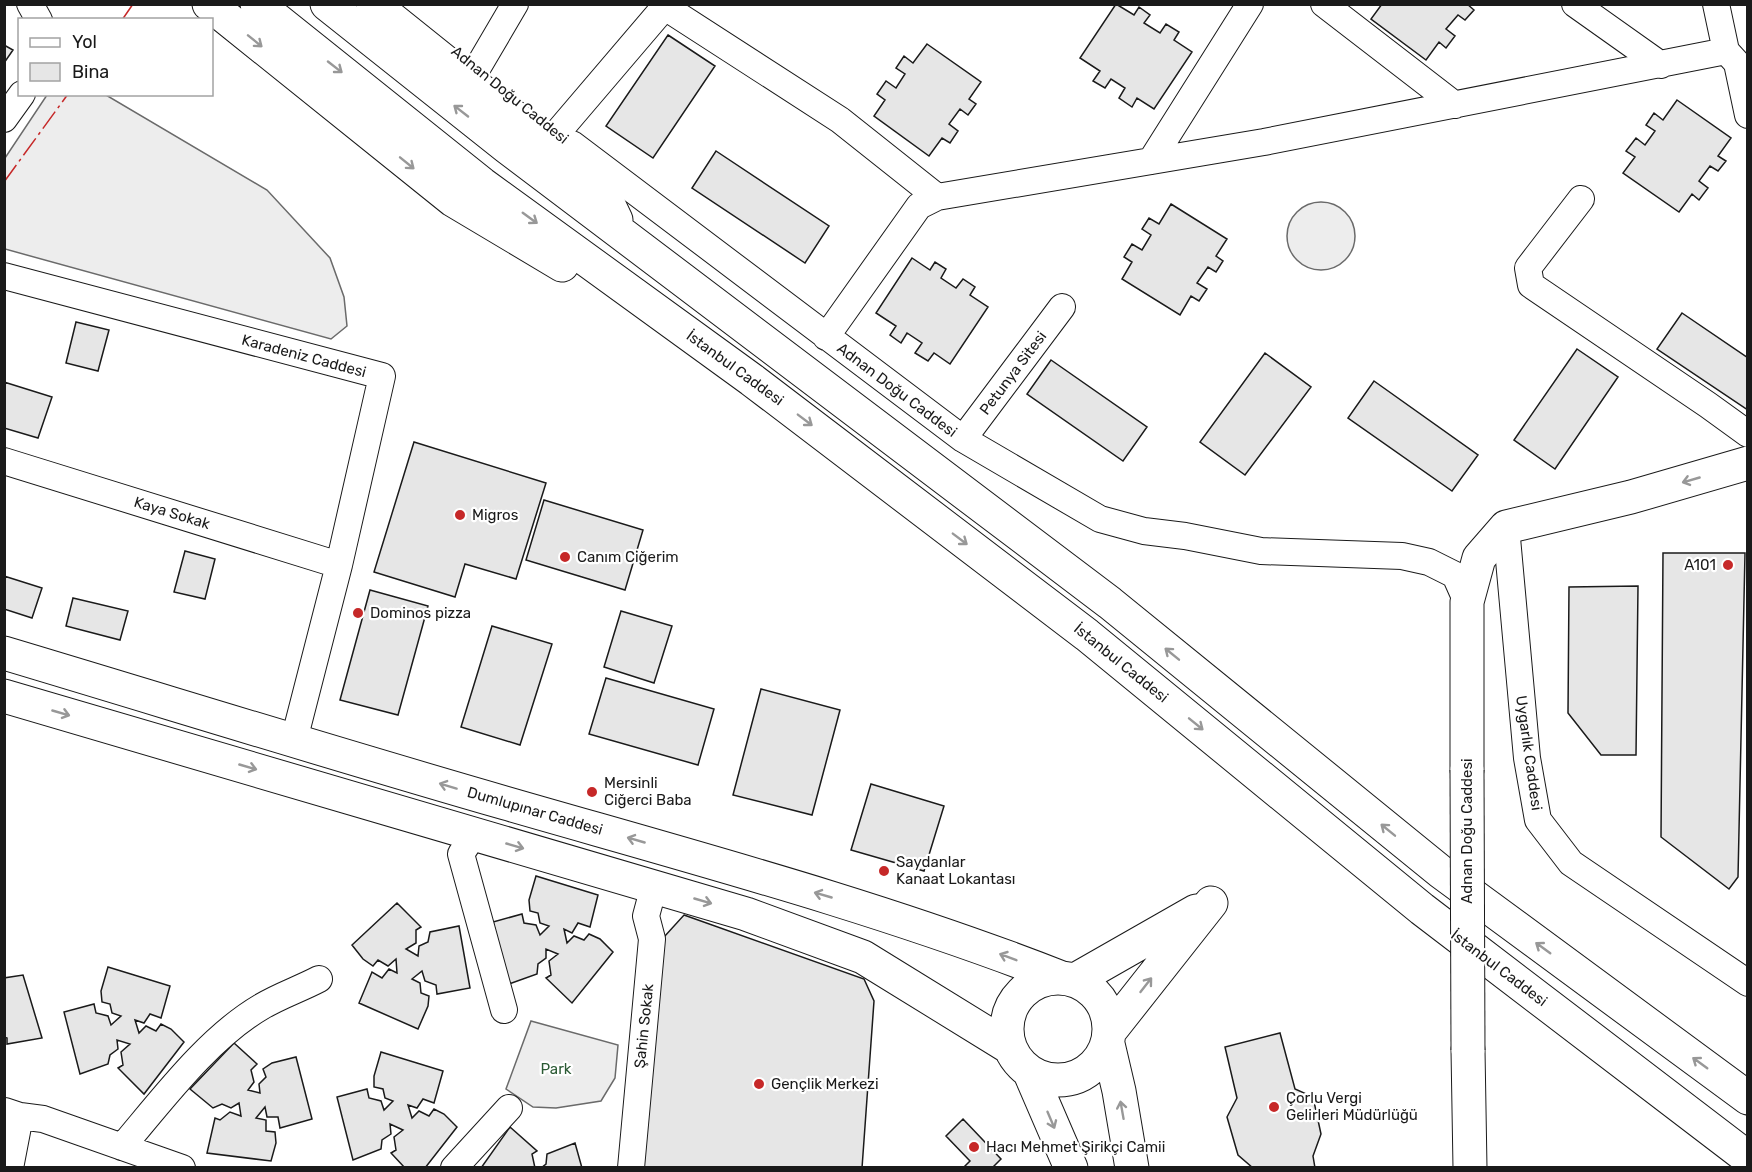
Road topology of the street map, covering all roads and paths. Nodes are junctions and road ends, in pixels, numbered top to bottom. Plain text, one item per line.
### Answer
1 (30, 4) edge
2 (209, 4) edge
3 (256, 4) edge
4 (327, 4) edge
5 (373, 4) edge
6 (394, 4) edge
7 (515, 4) edge
8 (1324, 4) edge
9 (1575, 4) edge
10 (1716, 4) edge
11 (666, 6) edge
12 (1239, 8) edge
13 (38, 18) edge
14 (1737, 59) edge
15 (1660, 65) junction
16 (478, 67) junction
17 (21, 96) edge
18 (1455, 105) junction
19 (1748, 115) edge
20 (4, 119) edge
21 (557, 133) junction
22 (1151, 161) junction
23 (937, 197) junction
24 (1581, 199) dead end
25 (623, 235) junction
26 (608, 275) junction
27 (4, 276) edge
28 (1062, 308) dead end
29 (826, 337) junction
30 (1748, 434) edge
31 (963, 439) junction
32 (4, 461) edge
33 (1748, 464) edge
34 (1748, 487) edge
35 (1498, 545) junction
36 (339, 565) junction
37 (1467, 602) junction
38 (4, 653) edge
39 (4, 696) edge
40 (294, 740) junction
41 (474, 834) junction
42 (654, 886) junction
43 (320, 979) dead end
44 (1069, 979) junction
45 (1748, 983) edge
46 (504, 1010) dead end
47 (1109, 1037) junction
48 (1009, 1047) junction
49 (1030, 1073) junction
50 (1748, 1098) edge
51 (509, 1108) dead end
52 (12, 1113) edge
53 (122, 1147) junction
54 (1748, 1158) edge
55 (10, 1167) edge
56 (182, 1167) edge
57 (454, 1167) edge
58 (631, 1167) edge
59 (1071, 1167) edge
60 (1132, 1167) edge
61 (1470, 1167) edge

1 - 13 street
2 -> 26 main road
3 -> 26 main road, İstanbul Caddesi
25 -> 4 main road
5 - 25 main road
6 - 16 street, Adnan Doğu Caddesi
7 - 16 street
8 - 18 street
9 - 15 street
10 - 14 street
11 - 21 street
11 - 23 street
12 - 22 street
14 - 15 street
14 - 19 street
15 - 18 street
16 - 21 street, Adnan Doğu Caddesi
17 - 20 street
18 - 22 street
21 - 29 street, Adnan Doğu Caddesi
22 - 23 street
23 - 29 street
24 - 30 street
50 -> 25 main road
26 -> 54 main road, İstanbul Caddesi
27 - 36 street, Karadeniz Caddesi
28 - 31 street, Petunya Sitesi
29 - 31 street, Adnan Doğu Caddesi
31 - 37 street, Adnan Doğu Caddesi
32 - 36 street, Kaya Sokak
33 -> 35 main road
34 - 35 main road
35 - 37 main road, Adnan Doğu Caddesi
35 - 45 street, Uygarlık Caddesi
36 - 40 street, Karadeniz Caddesi
37 - 61 main road, Adnan Doğu Caddesi, bridge
38 - 40 main road, Dumlupınar Caddesi
39 -> 41 main road
44 -> 40 main road, Dumlupınar Caddesi
41 -> 42 main road
41 - 46 street
42 -> 48 main road
42 - 58 street, Şahin Sokak
43 - 53 street
44 - 47 main road
47 -> 44 main road
44 - 48 main road
47 - 49 main road
60 -> 47 main road
48 - 49 main road
49 -> 59 main road
51 - 57 street
52 - 53 street
52 - 55 street
53 - 56 street

